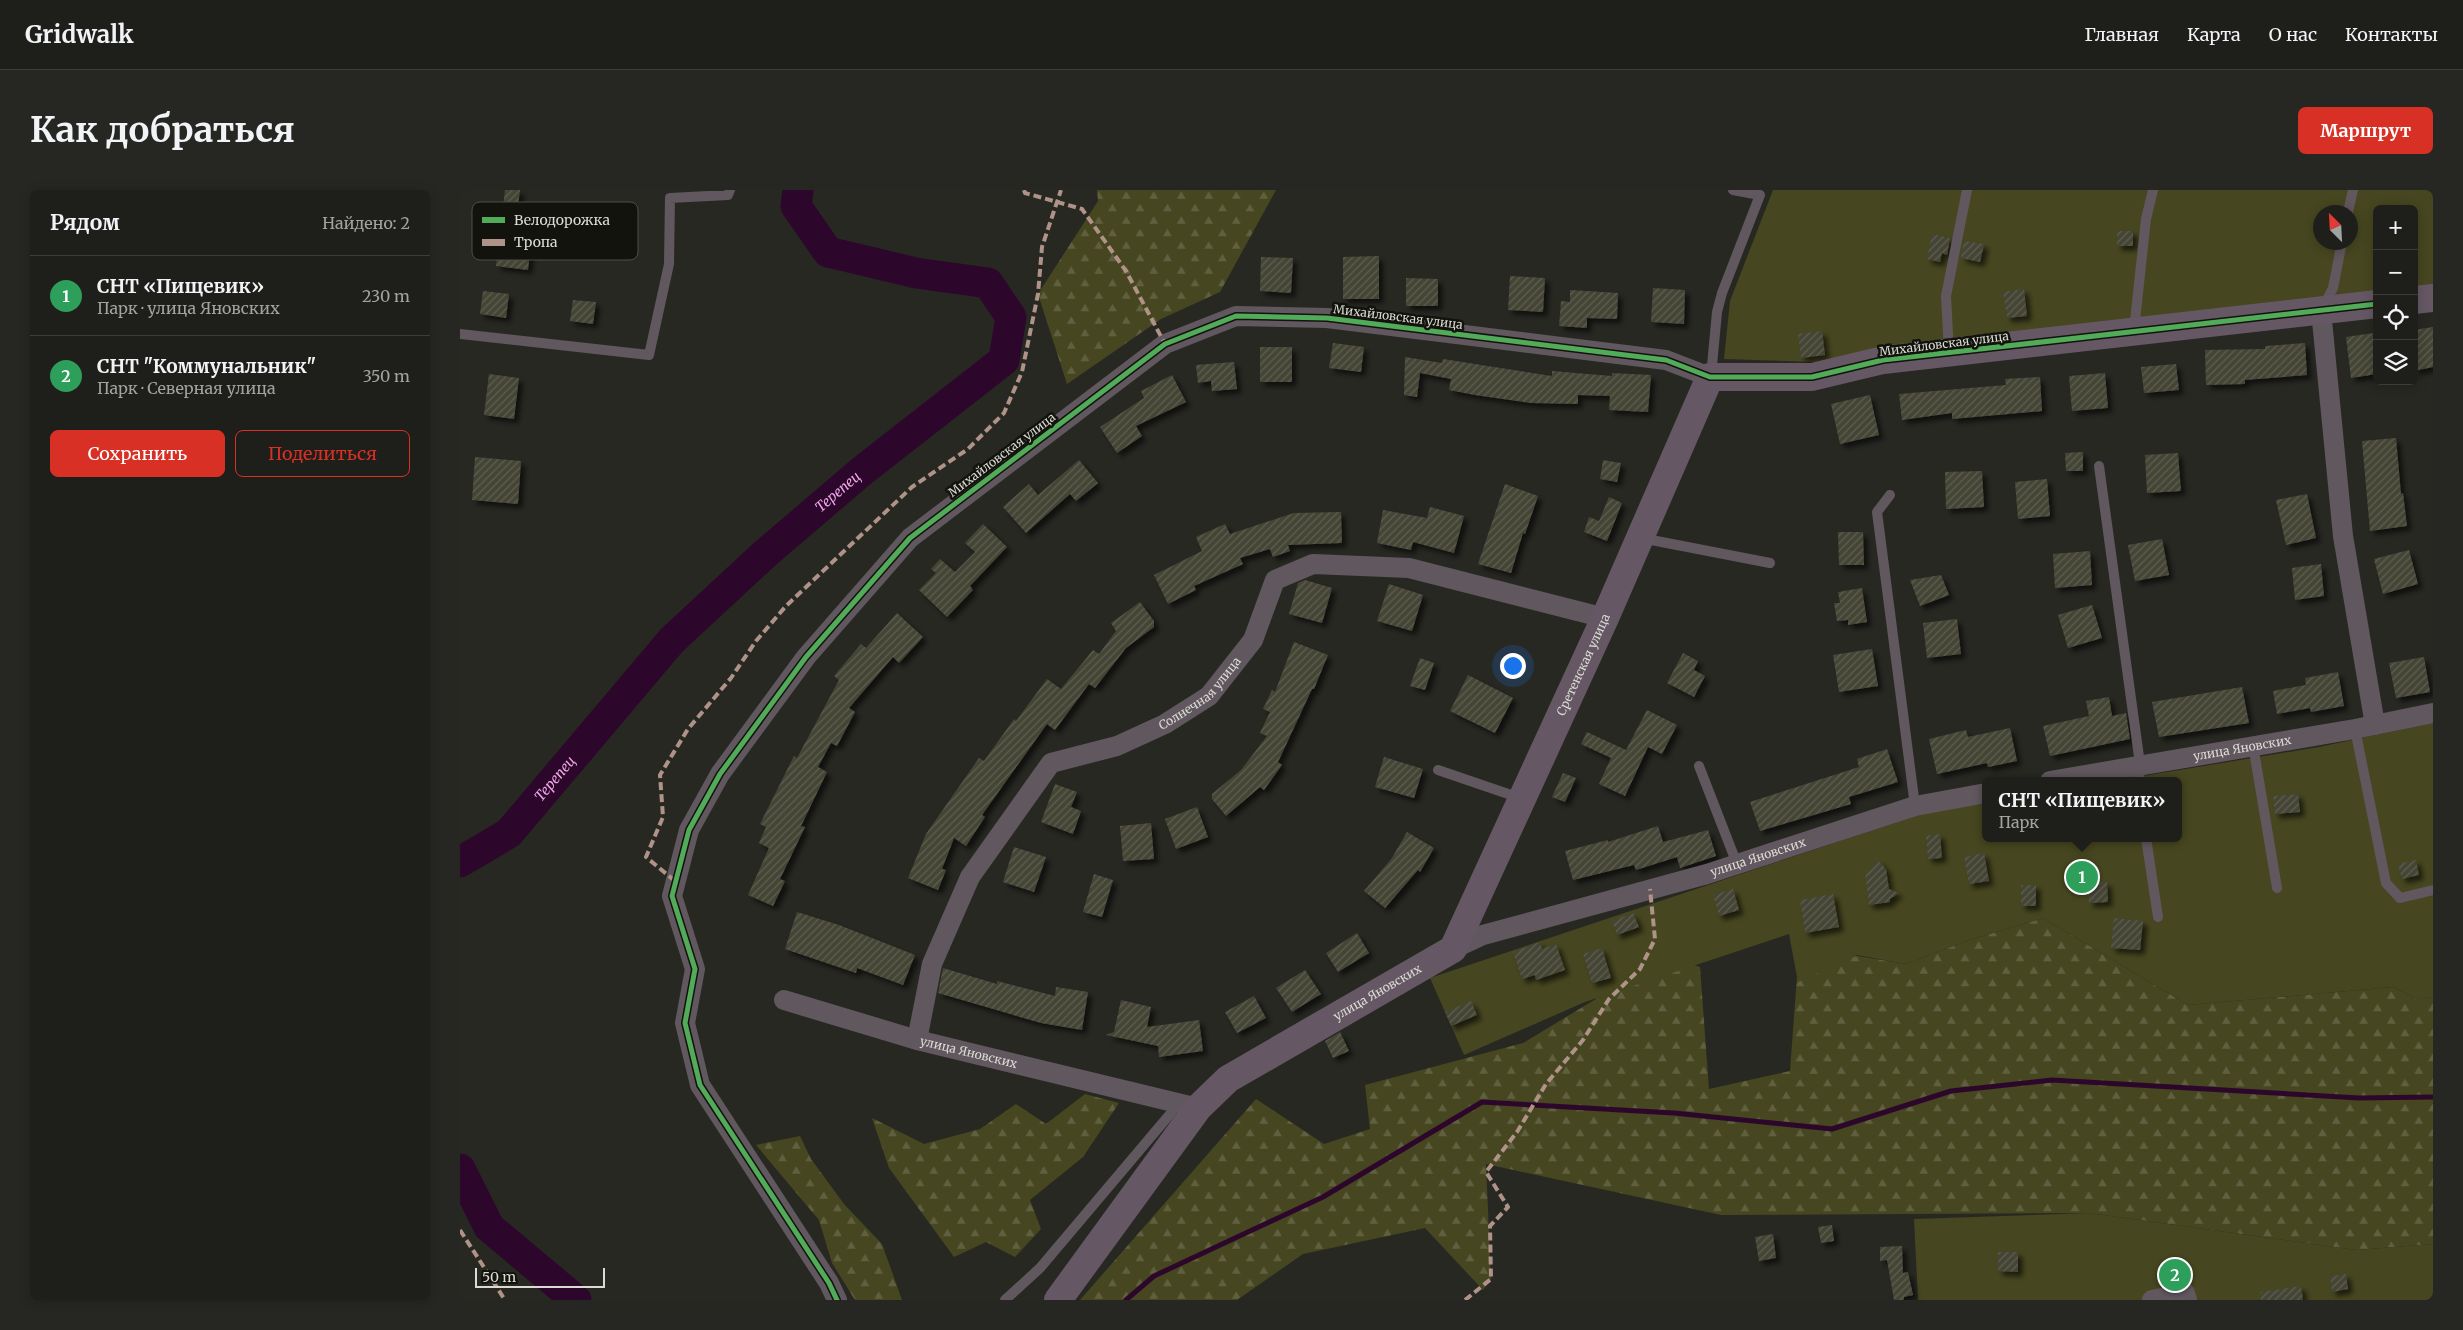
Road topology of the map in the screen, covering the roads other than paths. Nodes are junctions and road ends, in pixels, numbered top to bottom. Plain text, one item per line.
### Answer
1 (730, 190) edge
2 (1733, 190) edge
3 (1967, 190) edge
4 (2153, 190) edge
5 (2353, 190) edge
6 (2350, 205) edge
7 (2340, 250) edge
8 (2433, 298) edge
9 (2418, 300) edge
10 (2373, 304) edge
11 (2322, 310) junction
12 (2134, 331) junction
13 (460, 334) edge
14 (1949, 353) junction
15 (1710, 377) junction
16 (2099, 466) dead end
17 (1890, 495) dead end
18 (1640, 538) junction
19 (1770, 563) dead end
20 (1605, 618) junction
21 (2433, 713) edge
22 (2375, 725) junction
23 (2355, 729) junction
24 (2253, 745) junction
25 (1699, 766) dead end
26 (1438, 770) dead end
27 (2139, 772) edge
28 (2090, 777) edge
29 (1982, 794) edge
30 (1522, 798) junction
31 (1915, 806) junction
32 (2147, 842) edge
33 (1737, 864) junction
34 (2277, 888) dead end
35 (2433, 890) edge
36 (2158, 917) dead end
37 (1453, 949) junction
38 (784, 1000) dead end
39 (917, 1040) junction
40 (1187, 1105) junction
41 (2186, 1296) edge
42 (837, 1300) edge
43 (1005, 1300) edge
44 (1058, 1300) edge
45 (2152, 1300) edge

1 - 13 lane
2 - 15 lane
3 - 14 lane
4 - 12 lane
5 - 6 lane
7 - 11 lane
8 - 9 street
10 - 11 street, Михайловская улица
11 - 12 street, Михайловская улица
11 - 22 street
12 - 14 street, Михайловская улица
14 - 15 street, Михайловская улица
15 - 18 street, Сретенская улица
15 - 42 street, Михайловская улица
16 - 27 lane
17 - 31 lane
18 - 19 lane
18 - 20 street, Сретенская улица
20 - 30 street, Сретенская улица
20 - 39 street, Солнечная улица
21 - 22 street, улица Яновских
22 - 23 street, улица Яновских
23 - 24 street, улица Яновских
23 - 35 lane
24 - 27 street, улица Яновских
24 - 34 lane
25 - 33 lane
26 - 30 lane
27 - 28 street, улица Яновских
29 - 31 street, улица Яновских
30 - 37 street, Сретенская улица
31 - 33 street, улица Яновских
32 - 36 lane
33 - 37 street, улица Яновских
37 - 40 street, улица Яновских
38 - 39 street, улица Яновских
39 - 40 street, улица Яновских
40 - 43 lane
40 - 44 street
41 - 45 street

